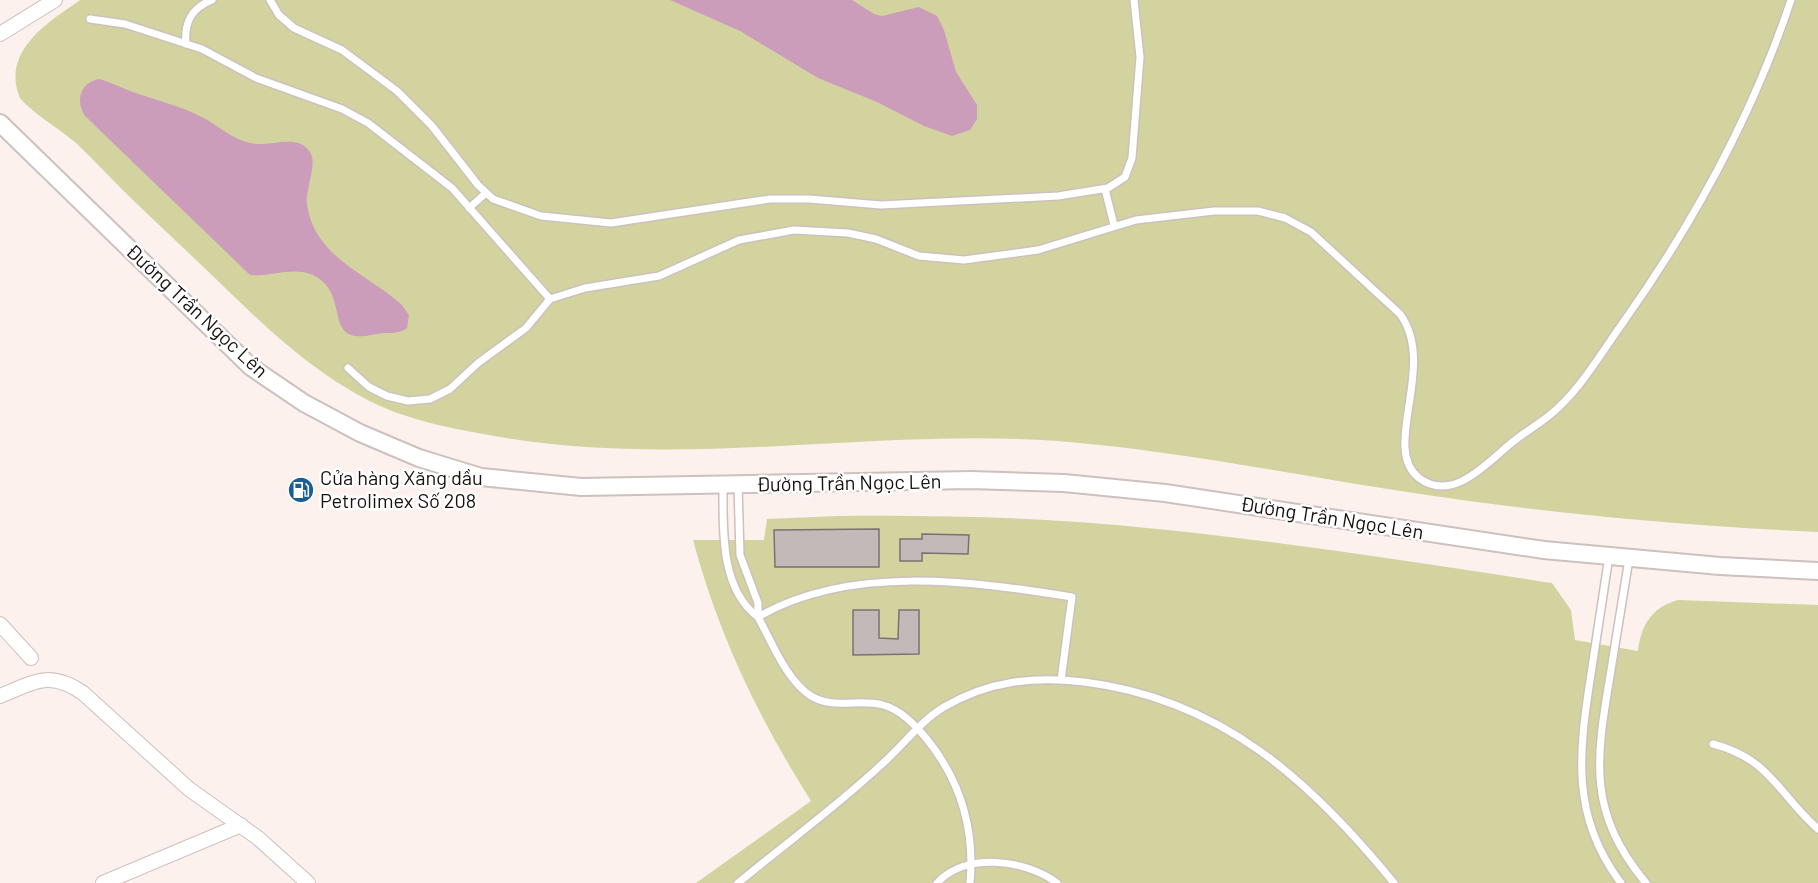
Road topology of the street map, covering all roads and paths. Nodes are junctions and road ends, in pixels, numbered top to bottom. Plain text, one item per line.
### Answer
1 (55, 0) edge
2 (212, 0) edge
3 (270, 0) edge
4 (1134, 0) edge
5 (1791, 0) edge
6 (90, 19) dead end
7 (0, 34) edge
8 (186, 45) junction
9 (0, 123) edge
10 (1105, 189) junction
11 (486, 193) junction
12 (469, 208) junction
13 (1114, 225) junction
14 (550, 299) junction
15 (348, 368) dead end
16 (730, 485) junction
17 (1609, 556) junction
18 (1629, 559) junction
19 (1818, 571) edge
20 (758, 617) junction
21 (0, 624) edge
22 (31, 658) dead end
23 (1061, 680) junction
24 (0, 696) edge
25 (917, 728) junction
26 (1713, 744) dead end
27 (241, 825) junction
28 (1818, 829) edge
29 (971, 864) junction
30 (103, 883) edge
31 (308, 883) edge
32 (738, 883) edge
33 (937, 883) edge
34 (970, 883) edge
35 (1057, 883) edge
36 (1394, 883) edge
37 (1621, 883) edge
38 (1646, 883) edge

1 - 7 street
2 - 8 lane
3 - 11 lane
4 - 10 lane
5 - 13 lane
6 - 8 lane
8 - 12 lane
9 - 16 street, Đường Trần Ngọc Lên
10 - 11 lane
10 - 13 lane
11 - 12 lane
12 - 14 lane
13 - 14 lane
14 - 15 lane
16 - 17 street, Đường Trần Ngọc Lên
16 - 20 lane
16 - 20 lane
17 - 18 street, Đường Trần Ngọc Lên
17 - 37 lane
18 - 19 street, Đường Trần Ngọc Lên
18 - 38 lane
20 - 23 lane
20 - 25 lane
21 - 22 street
23 - 25 lane
23 - 36 lane
24 - 27 street
25 - 29 lane
25 - 32 lane
26 - 28 lane
27 - 30 street
27 - 31 street
29 - 33 lane
29 - 34 lane
29 - 35 lane

